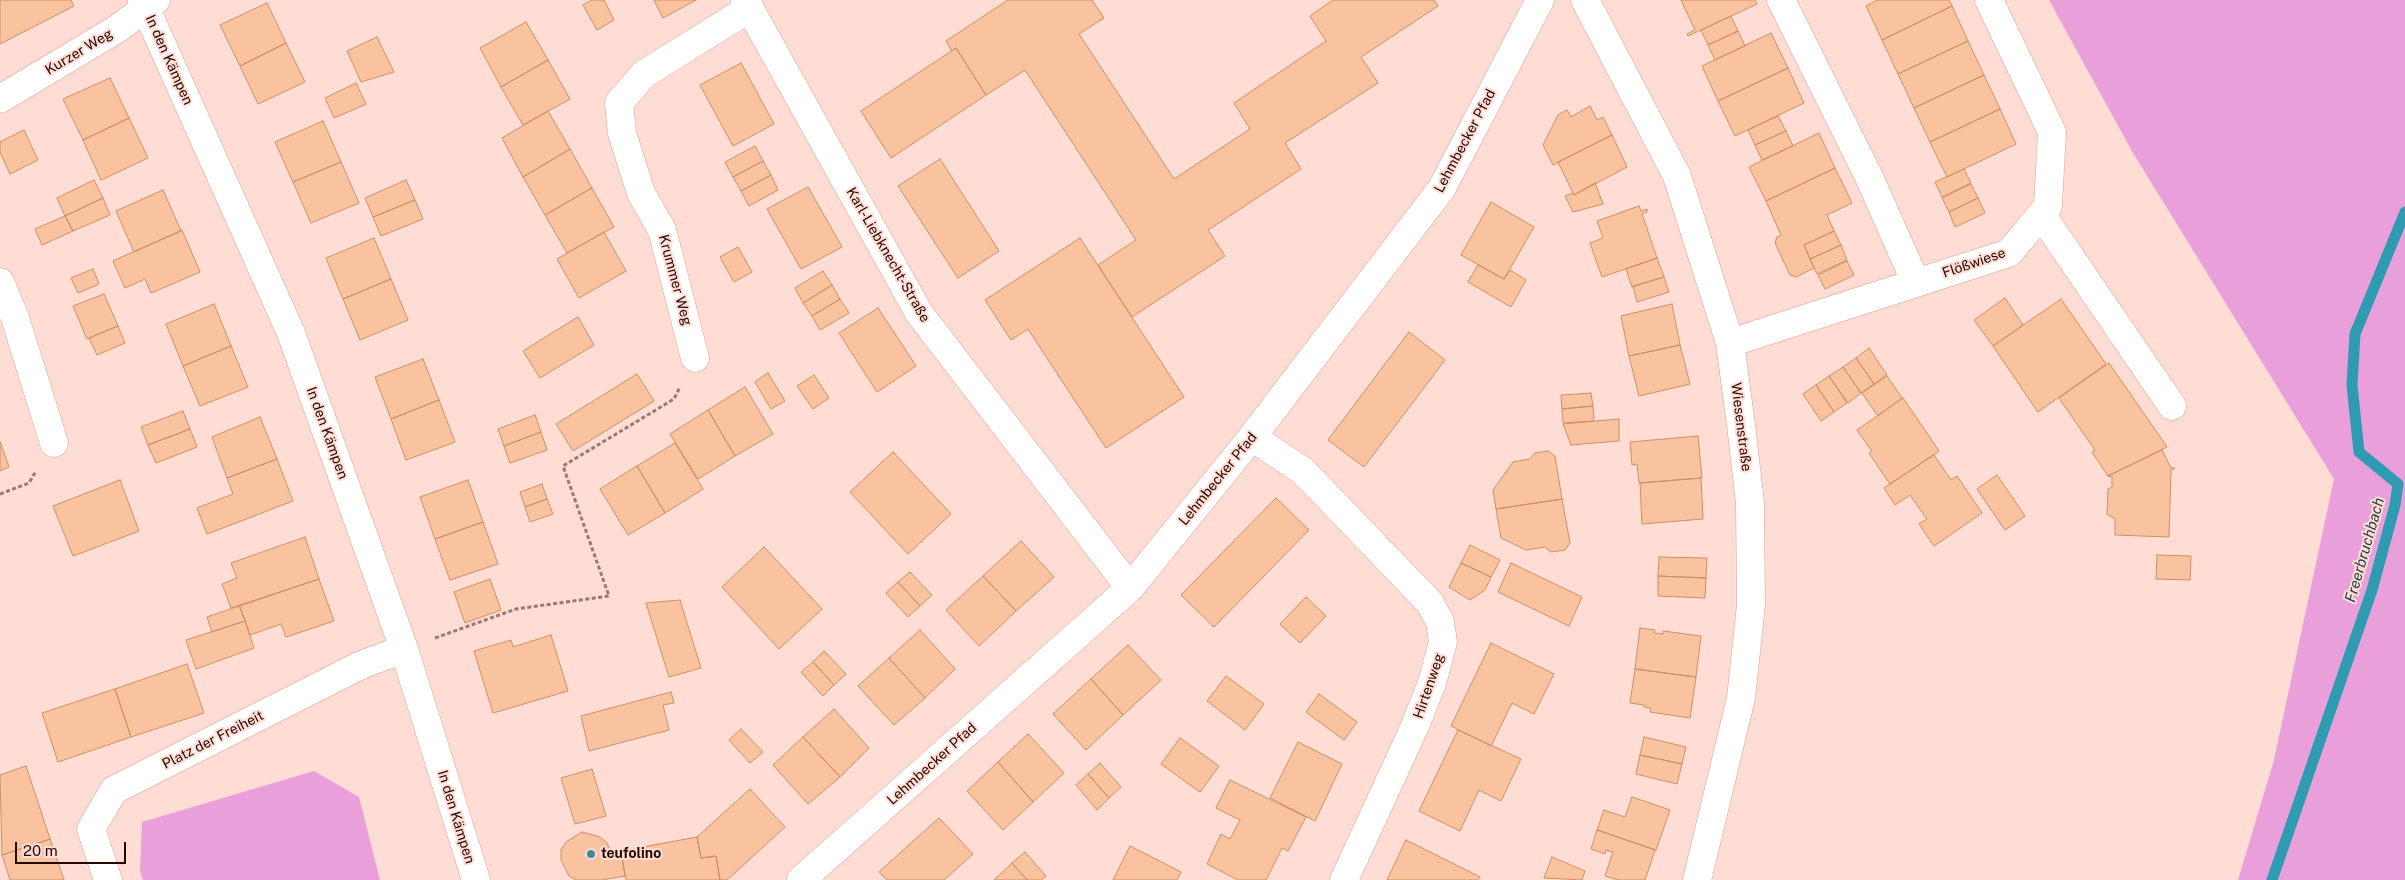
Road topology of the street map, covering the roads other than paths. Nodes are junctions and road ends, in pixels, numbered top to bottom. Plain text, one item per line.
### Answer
1 (1540, 0) edge
2 (1585, 0) edge
3 (1781, 0) edge
4 (1989, 0) edge
5 (148, 2) edge
6 (747, 4) edge
7 (0, 99) edge
8 (2041, 214) junction
9 (0, 282) edge
10 (1916, 283) junction
11 (1730, 343) junction
12 (695, 358) road end
13 (2172, 406) dead end
14 (1252, 437) junction
15 (54, 443) road end
16 (1130, 588) junction
17 (404, 649) junction
18 (108, 880) edge
19 (476, 880) edge
20 (802, 880) edge
21 (1344, 880) edge
22 (1697, 880) edge

1 - 14 street, Lehmbecker Pfad
2 - 11 street, Wiesenstraße
3 - 10 street
4 - 8 street, Flößwiese
5 - 7 street, Kurzer Weg
5 - 17 street, In den Kämpen
6 - 12 street, Krummer Weg
6 - 16 street, Karl-Liebknecht-Straße
8 - 10 street, Flößwiese
8 - 13 street
9 - 15 street
10 - 11 street, Flößwiese
11 - 22 street, Wiesenstraße
14 - 16 street, Lehmbecker Pfad
14 - 21 street, Hirtenweg
16 - 20 street, Lehmbecker Pfad
17 - 18 street, Platz der Freiheit
17 - 19 street, In den Kämpen

